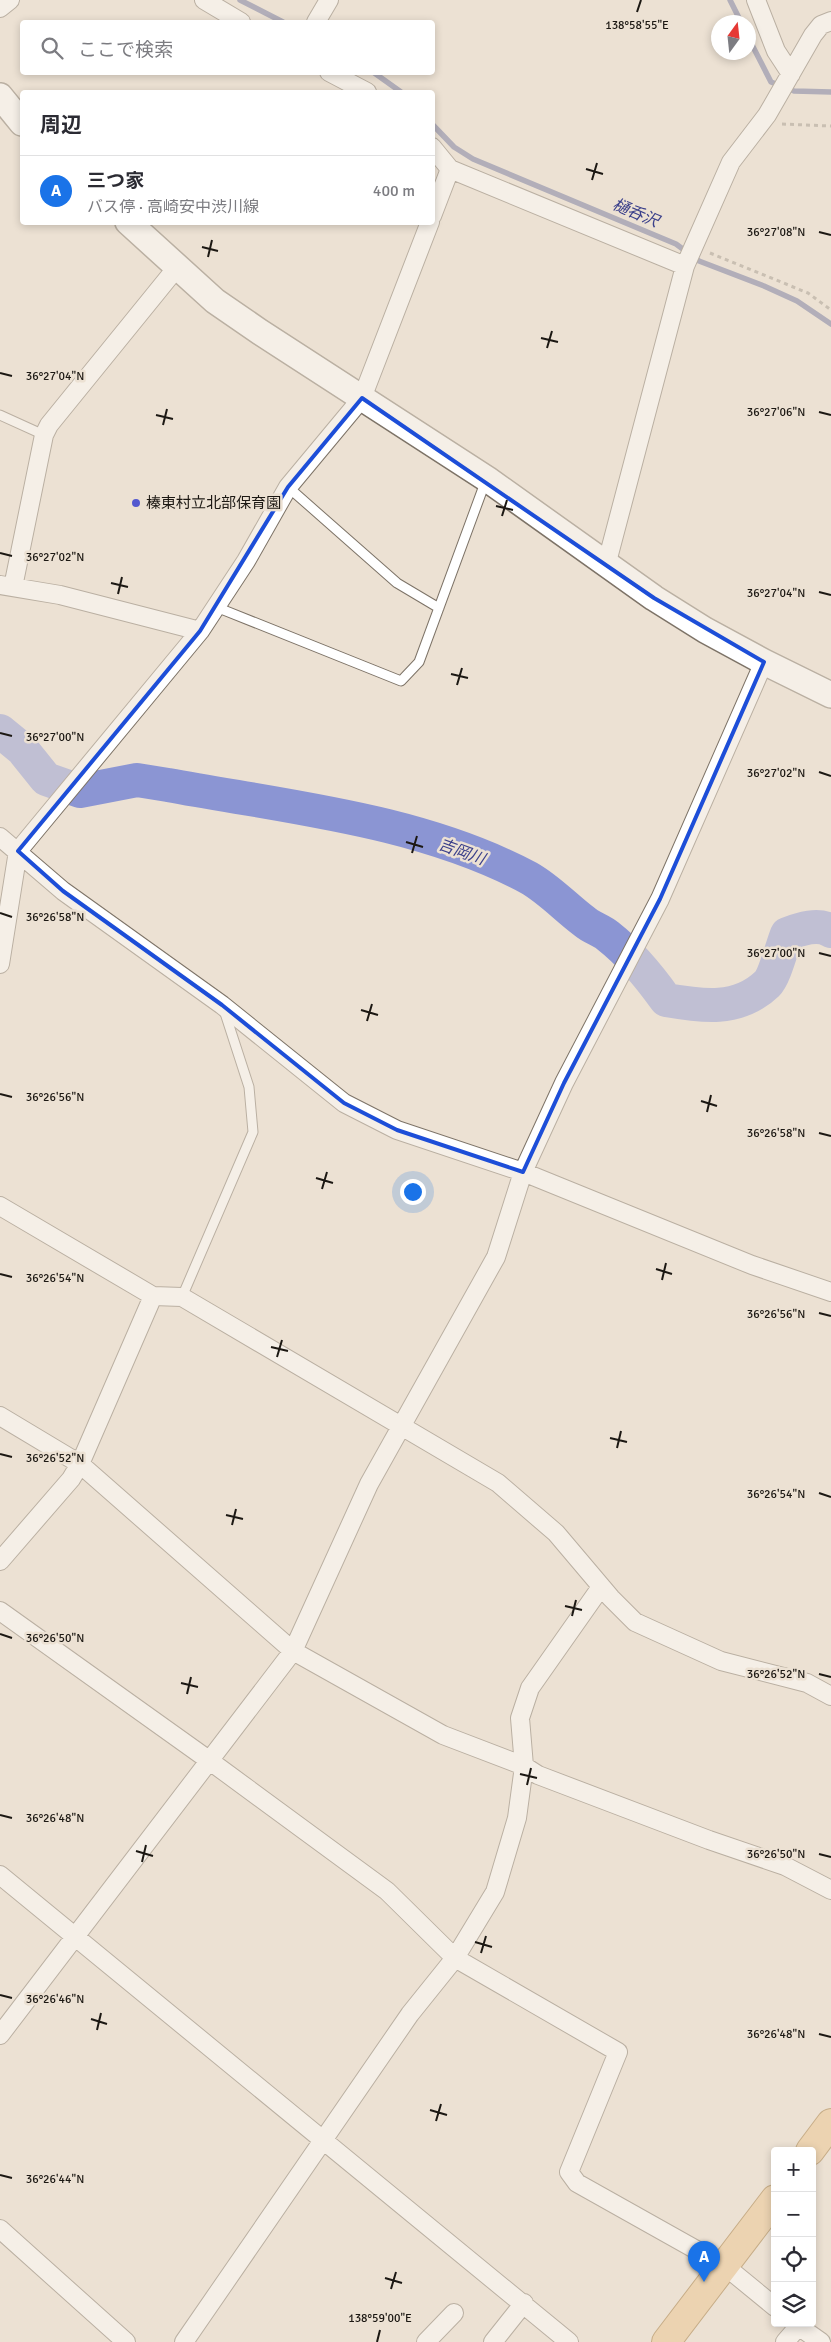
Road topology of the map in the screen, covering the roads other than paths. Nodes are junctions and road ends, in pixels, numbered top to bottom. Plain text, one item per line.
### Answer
1 (10, 0) edge
2 (204, 0) edge
3 (329, 0) edge
4 (756, 0) edge
5 (0, 8) edge
6 (238, 20) edge
7 (317, 20) edge
8 (831, 22) edge
9 (791, 74) junction
10 (335, 75) edge
11 (363, 90) edge
12 (0, 96) edge
13 (20, 121) edge
14 (435, 151) edge
15 (450, 169) junction
16 (435, 208) edge
17 (131, 225) edge
18 (429, 225) edge
19 (178, 266) junction
20 (685, 266) junction
21 (362, 398) junction
22 (0, 415) edge
23 (44, 435) junction
24 (487, 479) junction
25 (288, 487) junction
26 (607, 562) junction
27 (7, 586) edge
28 (216, 606) junction
29 (439, 608) junction
30 (200, 631) junction
31 (764, 662) junction
32 (831, 695) edge
33 (0, 837) edge
34 (18, 851) junction
35 (0, 964) edge
36 (222, 1005) junction
37 (523, 1172) junction
38 (0, 1206) edge
39 (831, 1292) edge
40 (153, 1296) junction
41 (182, 1297) junction
42 (0, 1416) edge
43 (402, 1426) junction
44 (80, 1464) junction
45 (0, 1561) edge
46 (602, 1587) junction
47 (0, 1611) edge
48 (293, 1651) junction
49 (831, 1696) edge
50 (210, 1761) junction
51 (524, 1766) junction
52 (0, 1874) edge
53 (831, 1890) edge
54 (76, 1937) junction
55 (455, 1958) junction
56 (0, 2035) edge
57 (831, 2123) edge
58 (324, 2141) junction
59 (813, 2147) edge
60 (771, 2203) edge
61 (0, 2229) edge
62 (725, 2266) junction
63 (524, 2303) junction
64 (771, 2304) edge
65 (454, 2313) dead end
66 (795, 2327) edge
67 (799, 2327) edge
68 (433, 2340) edge
69 (126, 2342) edge
70 (184, 2342) edge
71 (493, 2342) edge
72 (569, 2342) edge
73 (666, 2342) edge
74 (785, 2342) edge
75 (821, 2342) edge

1 - 5 street
2 - 6 street
3 - 7 street
4 - 9 street
8 - 9 street
9 - 20 street
10 - 11 street
12 - 13 street
14 - 15 street
15 - 16 street
15 - 20 street
17 - 19 street
18 - 21 street
19 - 21 street
19 - 23 street
20 - 26 street
21 - 24 street
21 - 25 street
22 - 23 lane
23 - 27 street
24 - 26 street
24 - 29 lane
25 - 28 street
25 - 29 lane
26 - 31 street
27 - 30 street
28 - 29 lane
28 - 30 street
30 - 34 street
31 - 32 street
31 - 37 street
33 - 34 street
34 - 35 street
34 - 36 street
36 - 37 street
36 - 41 lane
37 - 39 street
37 - 43 street
38 - 40 street
40 - 41 street
40 - 44 street
41 - 43 street
42 - 44 street
43 - 46 street
43 - 48 street
44 - 45 street
44 - 48 street
46 - 49 street
46 - 51 street
47 - 50 street
48 - 50 street
48 - 51 street
50 - 54 street
50 - 55 street
51 - 53 street
51 - 55 street
52 - 54 street
54 - 56 street
54 - 58 street
55 - 58 street
55 - 62 street
57 - 59 main road
58 - 63 street
58 - 70 street
60 - 62 main road
61 - 69 street
62 - 64 street
62 - 73 main road
63 - 71 street
63 - 72 street
65 - 68 street
66 - 74 street
67 - 75 street

